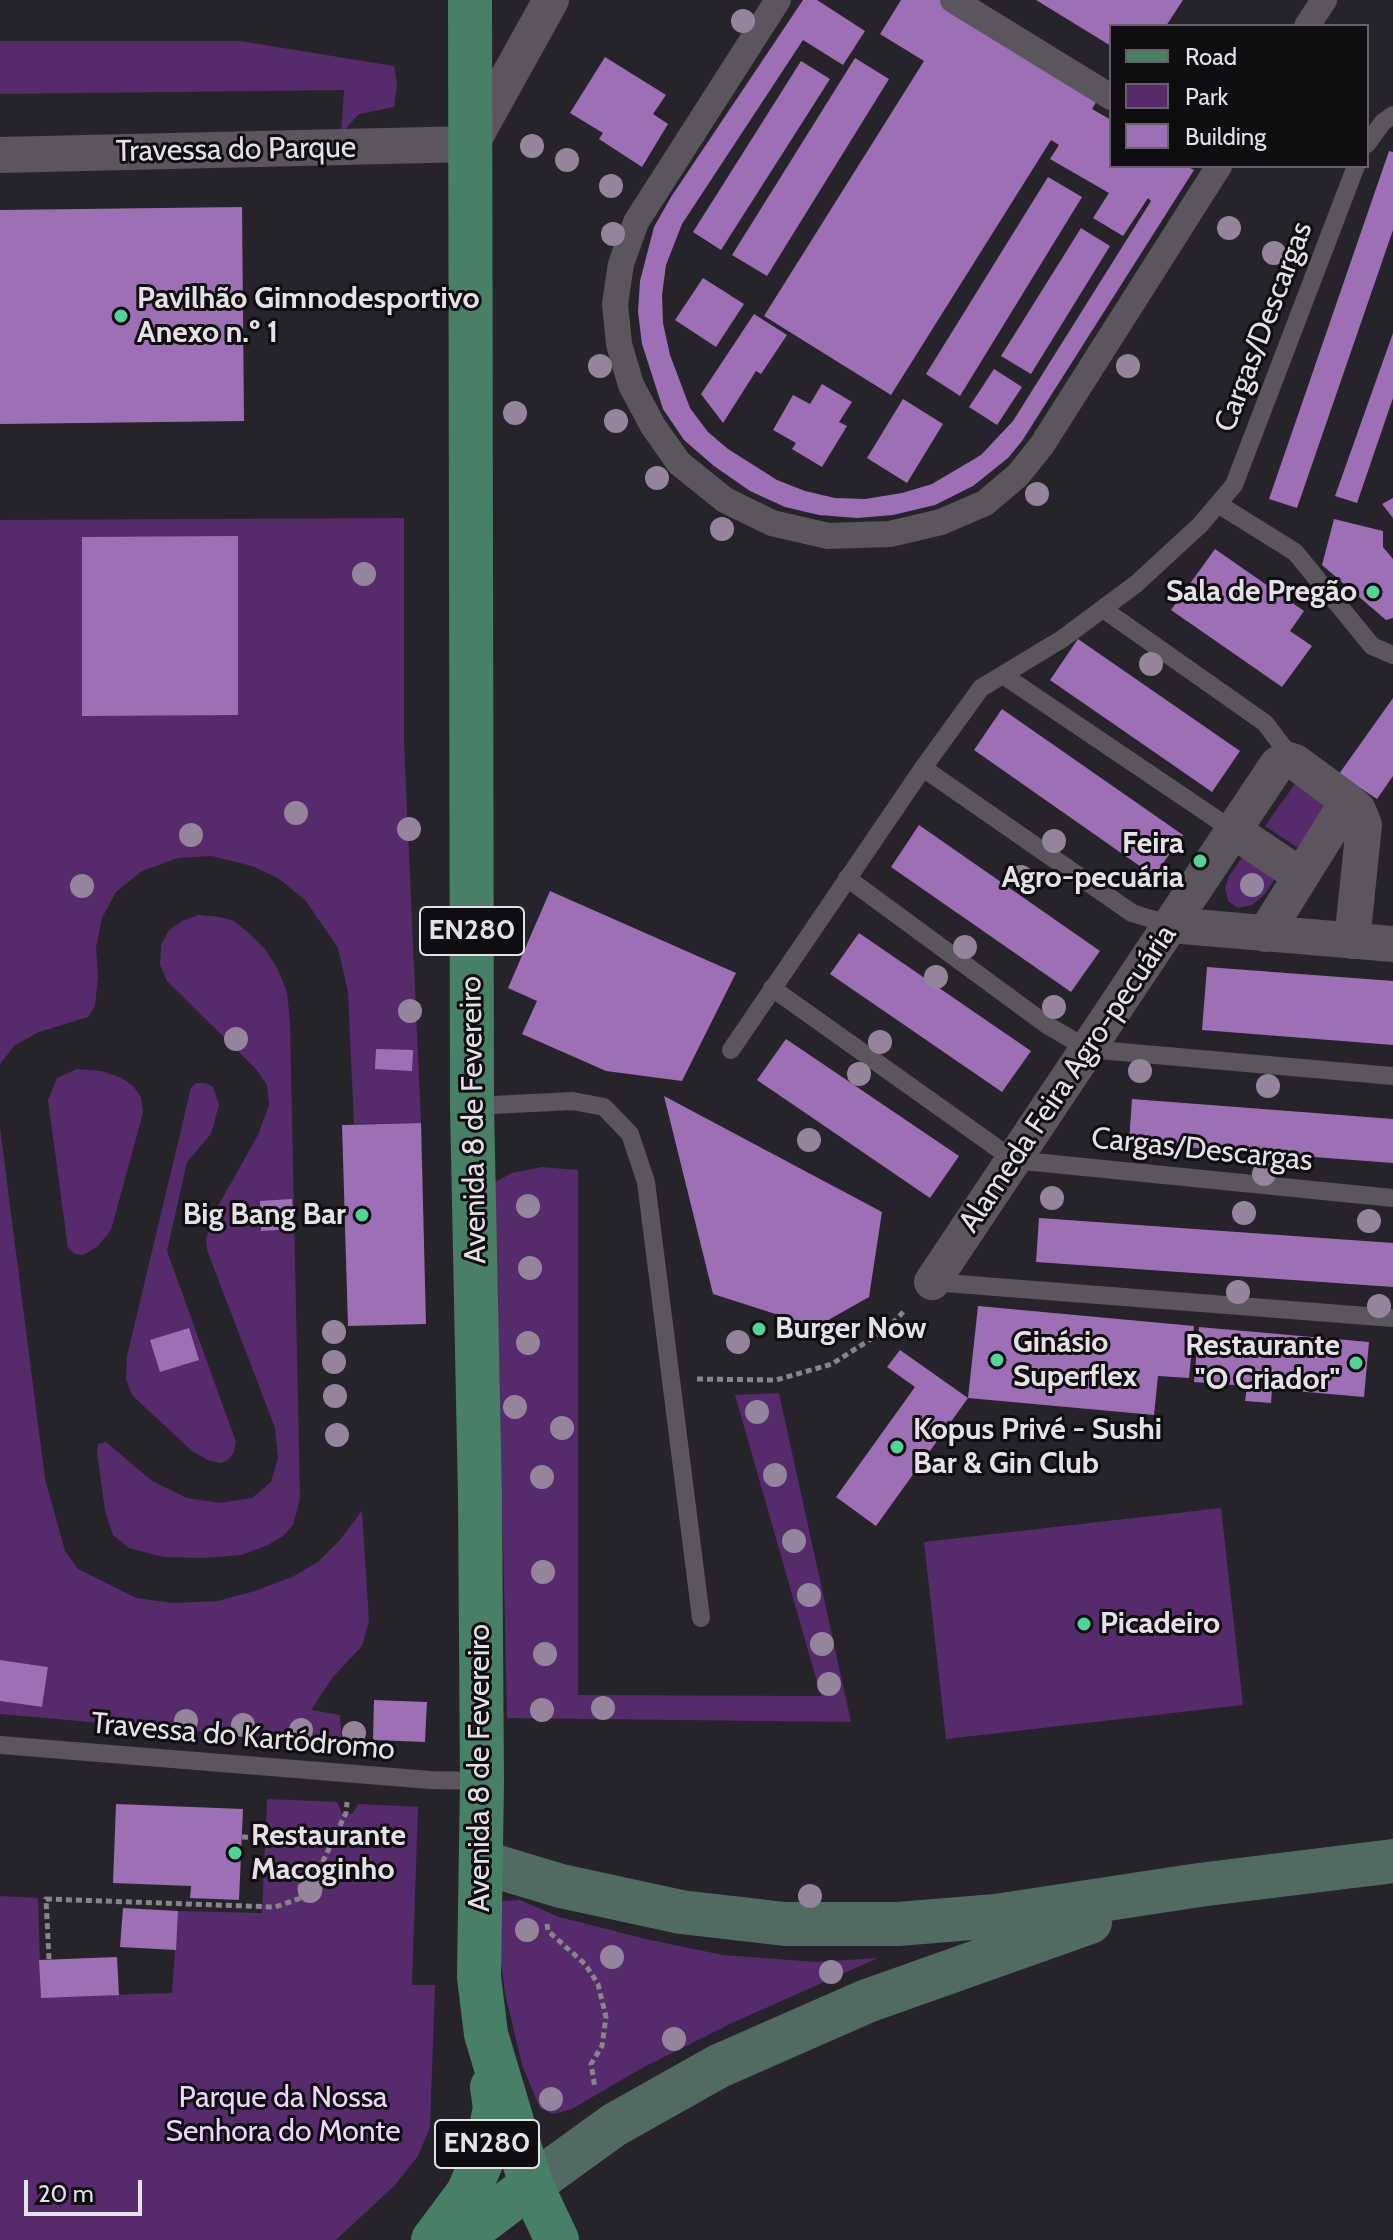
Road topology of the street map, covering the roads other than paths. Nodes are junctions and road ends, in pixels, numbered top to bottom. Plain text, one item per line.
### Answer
1 (470, 0) edge
2 (551, 0) edge
3 (778, 0) edge
4 (953, 0) edge
5 (1324, 0) edge
6 (1308, 24) edge
7 (1109, 96) edge
8 (1393, 115) edge
9 (1369, 141) edge
10 (471, 144) junction
11 (0, 155) edge
12 (1218, 168) edge
13 (1355, 168) edge
14 (1218, 504) junction
15 (1103, 609) junction
16 (1393, 655) edge
17 (1003, 675) junction
18 (1290, 761) junction
19 (923, 768) junction
20 (1348, 801) junction
21 (1234, 831) junction
22 (1301, 876) junction
23 (847, 878) junction
24 (1171, 925) junction
25 (1265, 934) junction
26 (1352, 941) junction
27 (1393, 944) edge
28 (772, 988) junction
29 (1088, 1049) junction
30 (731, 1050) dead end
31 (1393, 1076) edge
32 (472, 1106) junction
33 (1014, 1160) junction
34 (1393, 1198) edge
35 (932, 1282) joint
36 (1393, 1318) edge
37 (701, 1618) dead end
38 (0, 1745) edge
39 (482, 1781) junction
40 (1393, 1861) edge
41 (481, 1862) junction
42 (1199, 1885) junction
43 (486, 2034) junction
44 (531, 2185) junction
45 (433, 2240) edge
46 (458, 2240) edge
47 (557, 2240) edge

1 - 10 main road, Avenida 8 de Fevereiro / EN280
2 - 10 street
3 - 12 street
4 - 7 street
5 - 6 street
8 - 9 lane
10 - 11 street, Travessa do Parque
10 - 32 main road, Avenida 8 de Fevereiro / EN280
13 - 14 lane, Cargas/Descargas
14 - 15 lane, Cargas/Descargas
14 - 16 lane
15 - 17 lane, Cargas/Descargas
15 - 18 lane
17 - 19 lane, Cargas/Descargas
17 - 21 lane
18 - 20 street
18 - 21 street, Alameda Feira Agro-pecuária
19 - 23 lane, Cargas/Descargas
19 - 24 lane
20 - 22 street
20 - 26 street
21 - 22 street
21 - 24 street, Alameda Feira Agro-pecuária
22 - 25 street
23 - 28 lane, Cargas/Descargas
23 - 29 lane
24 - 25 street
24 - 29 street, Alameda Feira Agro-pecuária
25 - 26 street
26 - 27 street
28 - 30 lane, Cargas/Descargas
28 - 33 lane, Cargas/Descargas
29 - 31 lane
29 - 33 street, Alameda Feira Agro-pecuária
32 - 37 lane
32 - 39 main road, Avenida 8 de Fevereiro / EN280
33 - 34 lane, Cargas/Descargas
33 - 35 street, Alameda Feira Agro-pecuária
35 - 36 lane
38 - 39 lane, Travessa do Kartódromo
39 - 41 main road, Avenida 8 de Fevereiro / EN280
40 - 42 main road
41 - 42 main road
41 - 43 main road, Avenida 8 de Fevereiro / EN280
42 - 44 main road
43 - 44 main road, Avenida 8 de Fevereiro / EN280
43 - 45 main road, EN280
44 - 46 main road, EN280
44 - 47 main road, EN280

